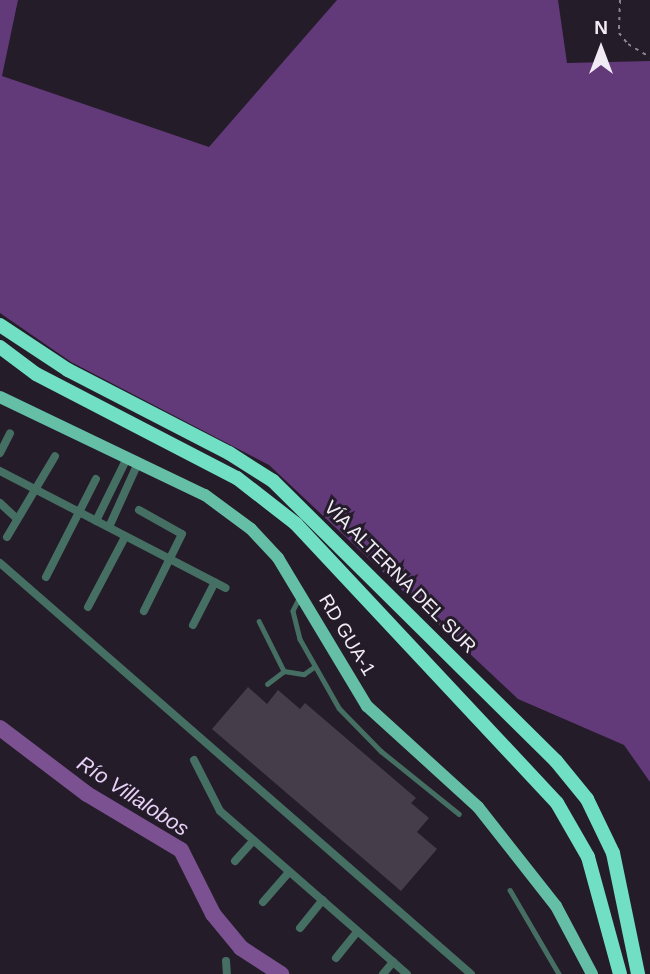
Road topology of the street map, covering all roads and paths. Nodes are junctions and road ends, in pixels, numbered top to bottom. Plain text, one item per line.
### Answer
1 (620, 0) edge
2 (650, 57) edge
3 (0, 325) edge
4 (0, 347) edge
5 (0, 397) edge
6 (10, 433) dead end
7 (0, 453) edge
8 (55, 456) dead end
9 (133, 461) junction
10 (0, 471) edge
11 (96, 478) dead end
12 (36, 488) junction
13 (0, 503) edge
14 (139, 510) dead end
15 (81, 513) junction
16 (18, 519) junction
17 (96, 521) junction
18 (109, 527) junction
19 (7, 537) dead end
20 (125, 537) junction
21 (170, 559) junction
22 (0, 563) edge
23 (46, 578) dead end
24 (215, 582) junction
25 (226, 588) dead end
26 (301, 595) junction
27 (88, 607) dead end
28 (144, 611) dead end
29 (259, 621) dead end
30 (193, 625) dead end
31 (314, 667) junction
32 (284, 671) junction
33 (267, 684) dead end
34 (194, 760) dead end
35 (459, 814) dead end
36 (252, 842) junction
37 (235, 861) dead end
38 (288, 873) junction
39 (510, 890) dead end
40 (323, 900) junction
41 (262, 902) dead end
42 (300, 928) dead end
43 (357, 932) junction
44 (336, 958) dead end
45 (226, 961) dead end
46 (393, 962) junction
47 (227, 974) edge
48 (383, 974) edge
49 (407, 974) edge
50 (471, 974) edge
51 (559, 974) edge
52 (592, 974) edge
53 (620, 974) edge
54 (638, 974) edge

1 - 2 path
3 - 54 highway, VÍA ALTERNA DEL SUR
4 - 53 highway, VÍA ALTERNA DEL SUR
5 - 9 main road, RD GUA-1
6 - 7 street
8 - 12 street
9 - 17 street
9 - 18 street
9 - 26 main road, RD GUA-1
10 - 12 street
11 - 15 street
12 - 15 street
12 - 16 street
13 - 16 street
14 - 21 street
15 - 17 street
15 - 23 street
16 - 19 street
17 - 18 street
18 - 20 street
20 - 21 street
20 - 27 street
21 - 24 street
21 - 28 street
22 - 50 street
24 - 25 street
24 - 30 street
26 - 31 lane
26 - 52 main road, RD GUA-1
29 - 32 lane
31 - 32 lane
31 - 35 lane
32 - 33 lane
34 - 36 street
36 - 37 street
36 - 38 street
38 - 40 street
38 - 41 street
39 - 51 lane
40 - 42 street
40 - 43 street
43 - 44 street
43 - 46 street
45 - 47 street
46 - 48 street
46 - 49 street

